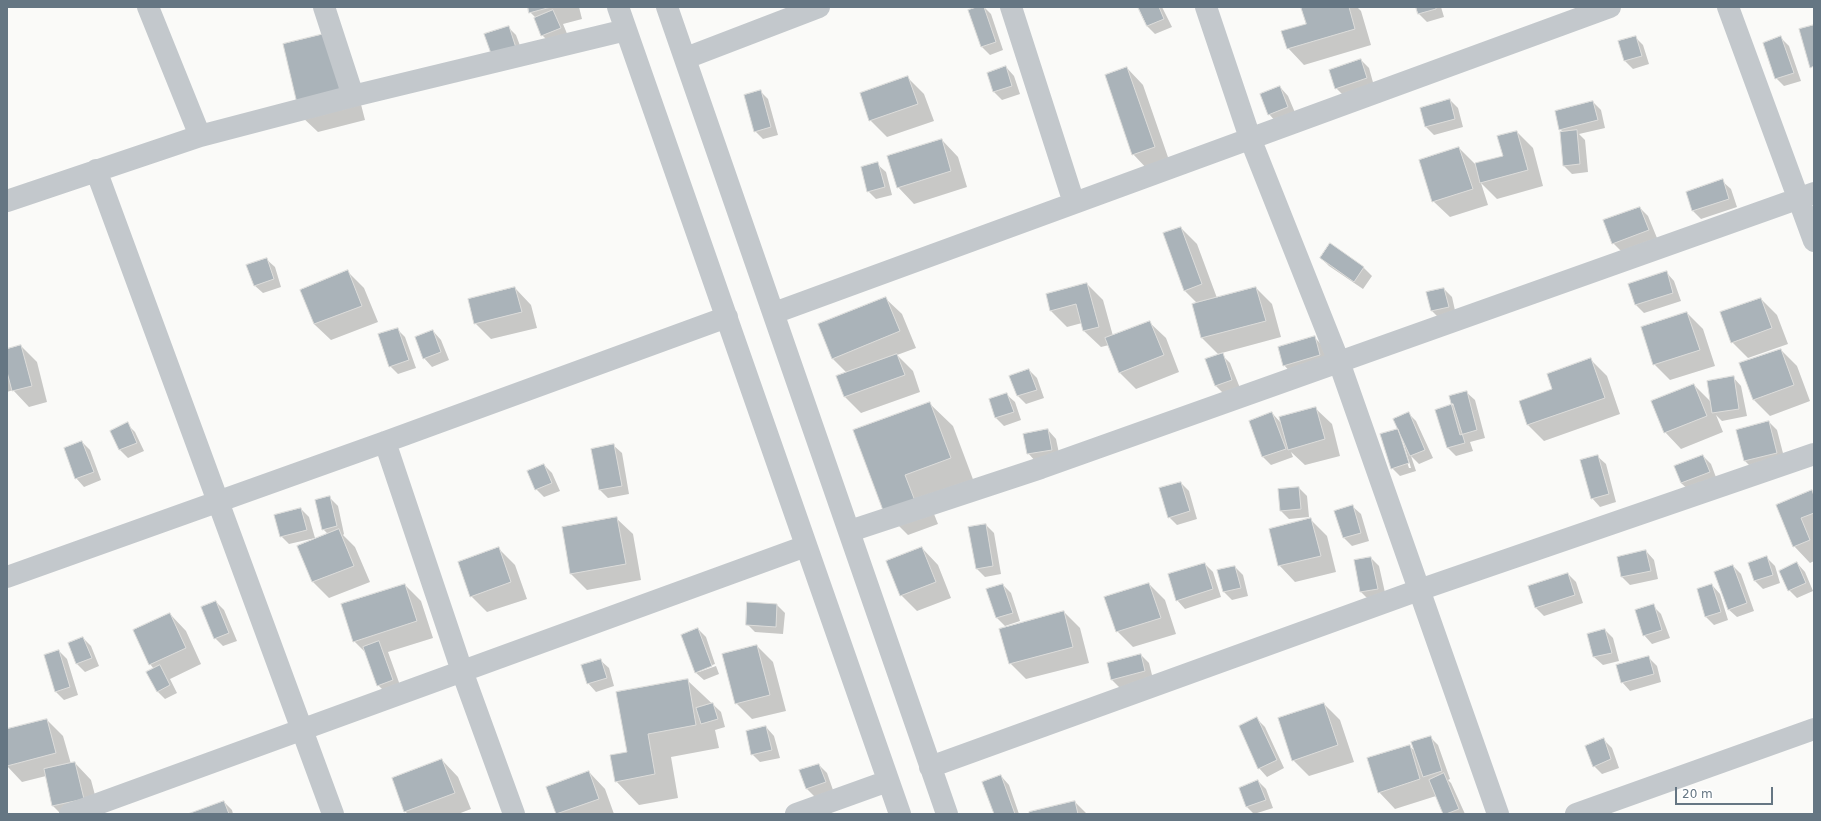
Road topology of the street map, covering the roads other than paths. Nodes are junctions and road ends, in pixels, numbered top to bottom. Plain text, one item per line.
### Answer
1 (148, 7) edge
2 (324, 7) edge
3 (618, 7) edge
4 (667, 7) edge
5 (819, 7) edge
6 (1011, 7) edge
7 (1206, 7) edge
8 (1610, 7) edge
9 (1728, 7) edge
10 (626, 30) junction
11 (686, 58) junction
12 (353, 96) junction
13 (200, 136) junction
14 (1250, 138) junction
15 (96, 170) junction
16 (9, 195) edge
17 (1806, 196) edge
18 (1074, 203) junction
19 (1814, 241) edge
20 (774, 313) junction
21 (727, 317) junction
22 (1339, 362) junction
23 (385, 442) junction
24 (1814, 454) edge
25 (217, 501) junction
26 (850, 531) junction
27 (806, 546) junction
28 (7, 577) edge
29 (1419, 590) junction
30 (462, 671) junction
31 (1814, 728) edge
32 (302, 730) junction
33 (930, 767) junction
34 (888, 781) junction
35 (70, 814) edge
36 (333, 814) edge
37 (514, 814) edge
38 (796, 814) edge
39 (900, 814) edge
40 (947, 814) edge
41 (1498, 814) edge
42 (1576, 814) edge

1 - 13 street
2 - 12 street
3 - 10 street
4 - 11 street
5 - 11 street
6 - 18 street
7 - 14 street
8 - 14 street
9 - 17 street
10 - 12 street
10 - 21 street
11 - 20 street
12 - 13 street
13 - 15 street
14 - 18 street
14 - 22 street
15 - 16 street
15 - 25 street
17 - 19 street
17 - 22 street
18 - 20 street
20 - 26 street
21 - 23 street
21 - 27 street
22 - 26 street
22 - 29 street
23 - 25 street
23 - 30 street
24 - 29 street
25 - 28 street
25 - 32 street
26 - 33 street
27 - 30 street
27 - 34 street
29 - 33 street
29 - 41 street
30 - 32 street
30 - 37 street
31 - 42 street
32 - 35 street
32 - 36 street
33 - 40 street
34 - 38 street
34 - 39 street

